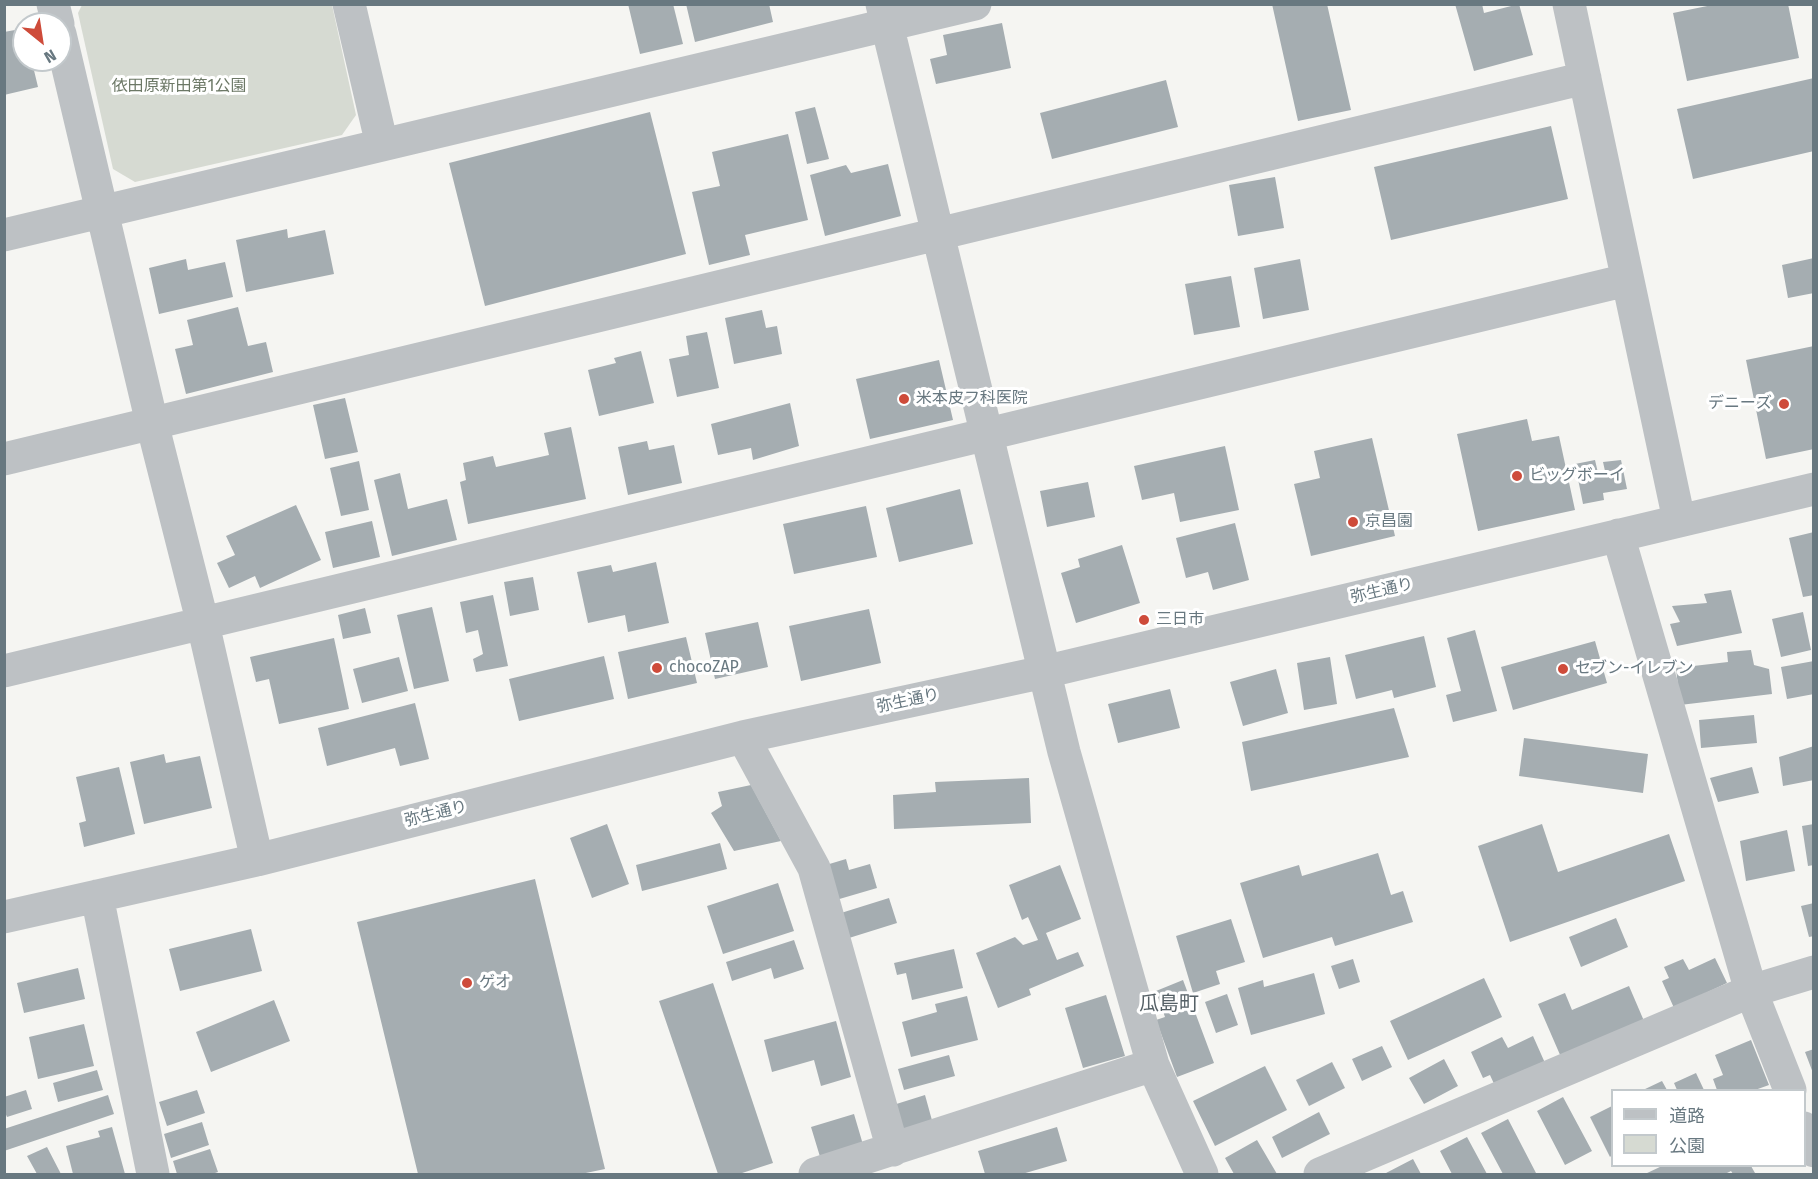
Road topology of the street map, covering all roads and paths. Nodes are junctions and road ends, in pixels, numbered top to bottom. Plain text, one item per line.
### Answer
1 (349, 4) edge
2 (975, 4) edge
3 (1569, 4) edge
4 (884, 15) edge
5 (69, 72) edge
6 (1584, 78) junction
7 (382, 145) junction
8 (102, 211) junction
9 (938, 234) junction
10 (4, 235) edge
11 (1628, 280) junction
12 (152, 423) junction
13 (987, 435) junction
14 (4, 459) edge
15 (1814, 489) edge
16 (1678, 520) junction
17 (1618, 535) junction
18 (203, 624) junction
19 (4, 671) edge
20 (1044, 672) junction
21 (743, 737) junction
22 (257, 860) junction
23 (97, 896) junction
24 (4, 917) edge
25 (1814, 972) edge
26 (1751, 991) junction
27 (1153, 1065) junction
28 (1790, 1089) edge
29 (1806, 1133) edge
30 (892, 1150) junction
31 (1814, 1151) edge
32 (153, 1174) edge
33 (815, 1174) edge
34 (1202, 1174) edge
35 (1320, 1174) edge

1 - 7 street
2 - 4 street
3 - 6 street
4 - 7 street
4 - 9 street
5 - 8 street
6 - 9 street
6 - 11 street
7 - 8 street
8 - 10 street
8 - 12 street
9 - 12 street
9 - 13 street
11 - 13 street
11 - 16 street
12 - 14 street
12 - 18 street
13 - 18 street
13 - 20 street
15 - 16 street, 弥生通り
16 - 17 street, 弥生通り
17 - 20 street, 弥生通り
17 - 26 street
18 - 19 street
18 - 22 street
20 - 21 street, 弥生通り
20 - 27 street
21 - 22 street, 弥生通り
21 - 30 street
22 - 23 street, 弥生通り
23 - 24 street, 弥生通り
23 - 32 street
25 - 26 street
26 - 28 street
26 - 35 street
27 - 30 street
27 - 34 street
29 - 31 street
30 - 33 street

